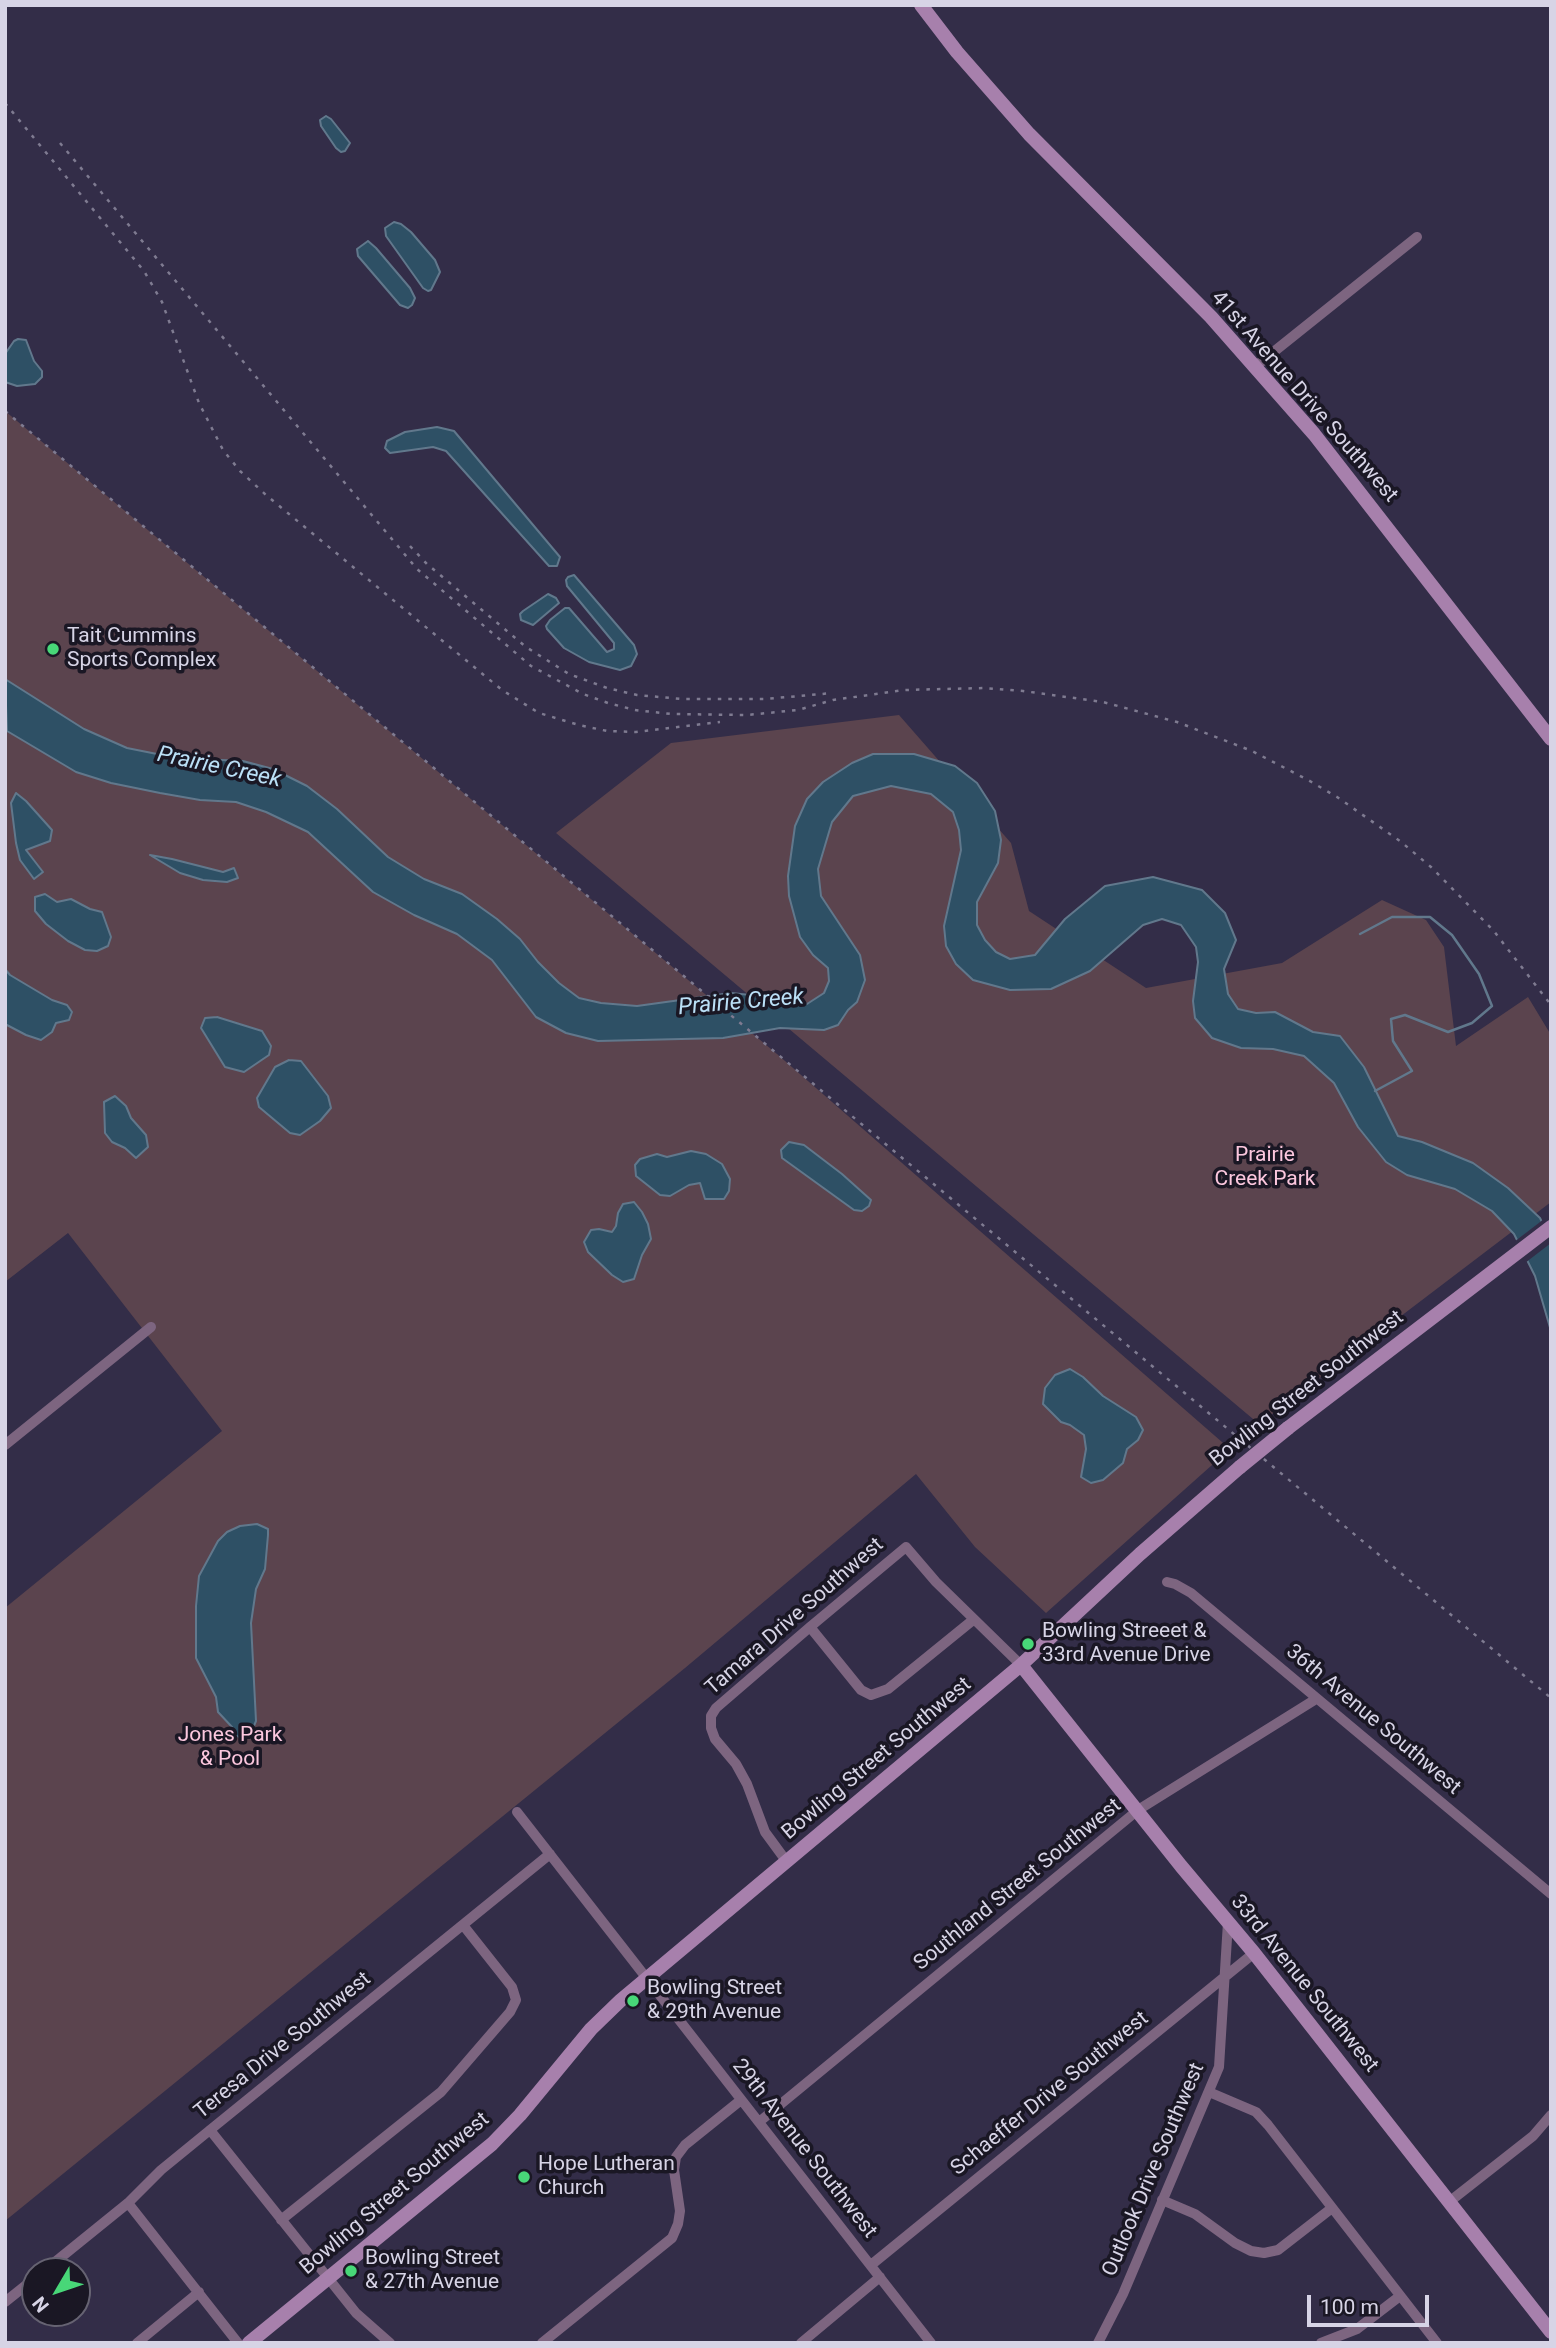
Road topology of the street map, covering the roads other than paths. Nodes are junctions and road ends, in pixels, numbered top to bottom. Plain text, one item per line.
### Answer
1 (921, 5) edge
2 (1417, 237) dead end
3 (1256, 366) junction
4 (1551, 739) edge
5 (1551, 1227) edge
6 (151, 1327) dead end
7 (5, 1444) edge
8 (1167, 1582) dead end
9 (973, 1620) junction
10 (810, 1627) junction
11 (1021, 1665) junction
12 (1316, 1699) junction
13 (1138, 1811) junction
14 (517, 1812) dead end
15 (550, 1854) junction
16 (788, 1862) junction
17 (1551, 1894) edge
18 (1228, 1922) junction
19 (463, 1925) junction
20 (1254, 1953) junction
21 (1226, 1976) junction
22 (646, 1979) junction
23 (1209, 2092) junction
24 (741, 2100) junction
25 (1551, 2115) edge
26 (759, 2122) junction
27 (210, 2130) junction
28 (1162, 2200) junction
29 (1449, 2202) junction
30 (128, 2203) junction
31 (1332, 2208) junction
32 (281, 2220) junction
33 (61, 2257) edge
34 (870, 2265) junction
35 (880, 2277) junction
36 (328, 2279) junction
37 (21, 2289) edge
38 (199, 2292) junction
39 (1401, 2296) junction
40 (5, 2302) edge
41 (1551, 2332) edge
42 (137, 2343) edge
43 (238, 2343) edge
44 (249, 2343) edge
45 (390, 2343) edge
46 (542, 2343) edge
47 (801, 2343) edge
48 (931, 2343) edge
49 (1098, 2343) edge
50 (1321, 2343) edge
51 (1437, 2343) edge

1 - 3 street, 41st Avenue Drive Southwest
2 - 3 street
3 - 4 street, 41st Avenue Drive Southwest
5 - 11 street, Bowling Street Southwest, bridge
6 - 7 street
8 - 12 street, 36th Avenue Southwest
9 - 10 street
9 - 10 street, Tamara Drive Southwest
9 - 11 street
10 - 16 street, Tamara Drive Southwest
11 - 13 street, 33rd Avenue Southwest
11 - 16 street, Bowling Street Southwest
12 - 13 street, Southland Street Southwest
12 - 17 street, 36th Avenue Southwest
13 - 18 street, 33rd Avenue Southwest
13 - 26 street, Southland Street Southwest
14 - 15 street, 29th Avenue Southwest
15 - 19 street, Teresa Drive Southwest
15 - 22 street, 29th Avenue Southwest
16 - 22 street, Bowling Street Southwest
18 - 20 street, 33rd Avenue Southwest
18 - 21 street, Outlook Drive Southwest
19 - 27 street, Teresa Drive Southwest
19 - 32 street
20 - 21 street, Schaeffer Drive Southwest
20 - 29 street, 33rd Avenue Southwest
21 - 23 street, Outlook Drive Southwest
21 - 34 street, Schaeffer Drive Southwest
22 - 24 street, 29th Avenue Southwest
22 - 36 street, Bowling Street Southwest
23 - 28 street, Outlook Drive Southwest
23 - 31 street
24 - 26 street, 29th Avenue Southwest
24 - 46 street
25 - 29 street
26 - 34 street, 29th Avenue Southwest
27 - 30 street, Teresa Drive Southwest
27 - 32 street
28 - 31 street
28 - 49 street, Outlook Drive Southwest
29 - 41 street, 33rd Avenue Southwest
30 - 33 street, Teresa Drive Southwest
30 - 38 street
31 - 39 street
32 - 36 street
34 - 35 street, 29th Avenue Southwest
35 - 47 street
35 - 48 street, 29th Avenue Southwest
36 - 44 street, Bowling Street Southwest
36 - 45 street
37 - 40 street
38 - 42 street
38 - 43 street
39 - 50 street
39 - 51 street

